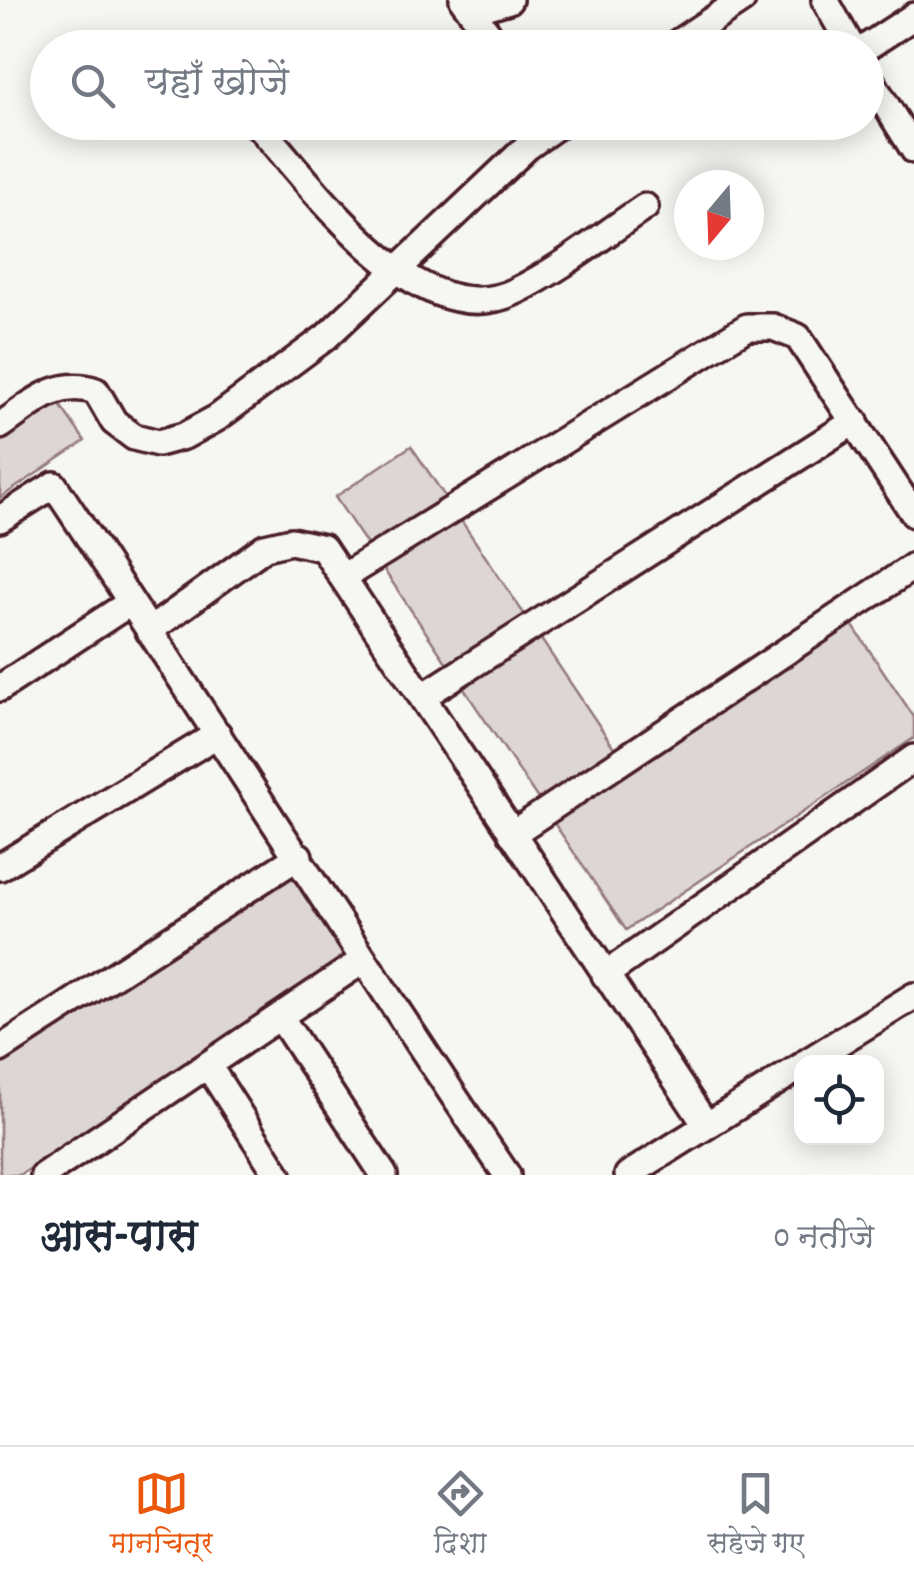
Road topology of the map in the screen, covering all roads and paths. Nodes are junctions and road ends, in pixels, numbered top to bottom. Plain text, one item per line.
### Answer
1 (509, 0) edge
2 (742, 0) edge
3 (825, 0) edge
4 (467, 6) edge
5 (914, 16) edge
6 (485, 30) edge
7 (697, 30) edge
8 (842, 30) edge
9 (884, 36) edge
10 (884, 102) edge
11 (271, 140) edge
12 (536, 140) edge
13 (914, 150) edge
14 (645, 207) dead end
15 (396, 274) junction
16 (855, 421) junction
17 (0, 426) edge
18 (914, 514) edge
19 (0, 519) edge
20 (914, 566) edge
21 (343, 576) junction
22 (131, 602) junction
23 (149, 631) junction
24 (0, 688) edge
25 (422, 697) junction
26 (218, 734) junction
27 (914, 758) edge
28 (512, 834) junction
29 (299, 856) junction
30 (0, 867) edge
31 (362, 962) junction
32 (604, 975) junction
33 (914, 996) edge
34 (281, 1018) junction
35 (0, 1049) edge
36 (819, 1055) edge
37 (209, 1067) junction
38 (794, 1070) edge
39 (706, 1126) junction
40 (44, 1175) edge
41 (278, 1175) edge
42 (384, 1175) edge
43 (506, 1175) edge
44 (628, 1175) edge

1 - 4 street
2 - 7 street
3 - 8 street
4 - 6 street
5 - 9 street
10 - 13 street
11 - 15 street
12 - 15 street
14 - 15 street
15 - 17 street
16 - 18 street
16 - 21 street
16 - 25 street
19 - 22 street
20 - 28 street
21 - 23 street
21 - 25 street
22 - 23 street
22 - 24 street
23 - 26 street
25 - 28 street
26 - 29 street
26 - 30 street
27 - 32 street
28 - 32 street
29 - 31 street
29 - 35 street
31 - 34 street
31 - 43 street
32 - 39 street
33 - 36 street
34 - 37 street
34 - 42 street
37 - 40 street
37 - 41 street
38 - 39 street
39 - 44 street

